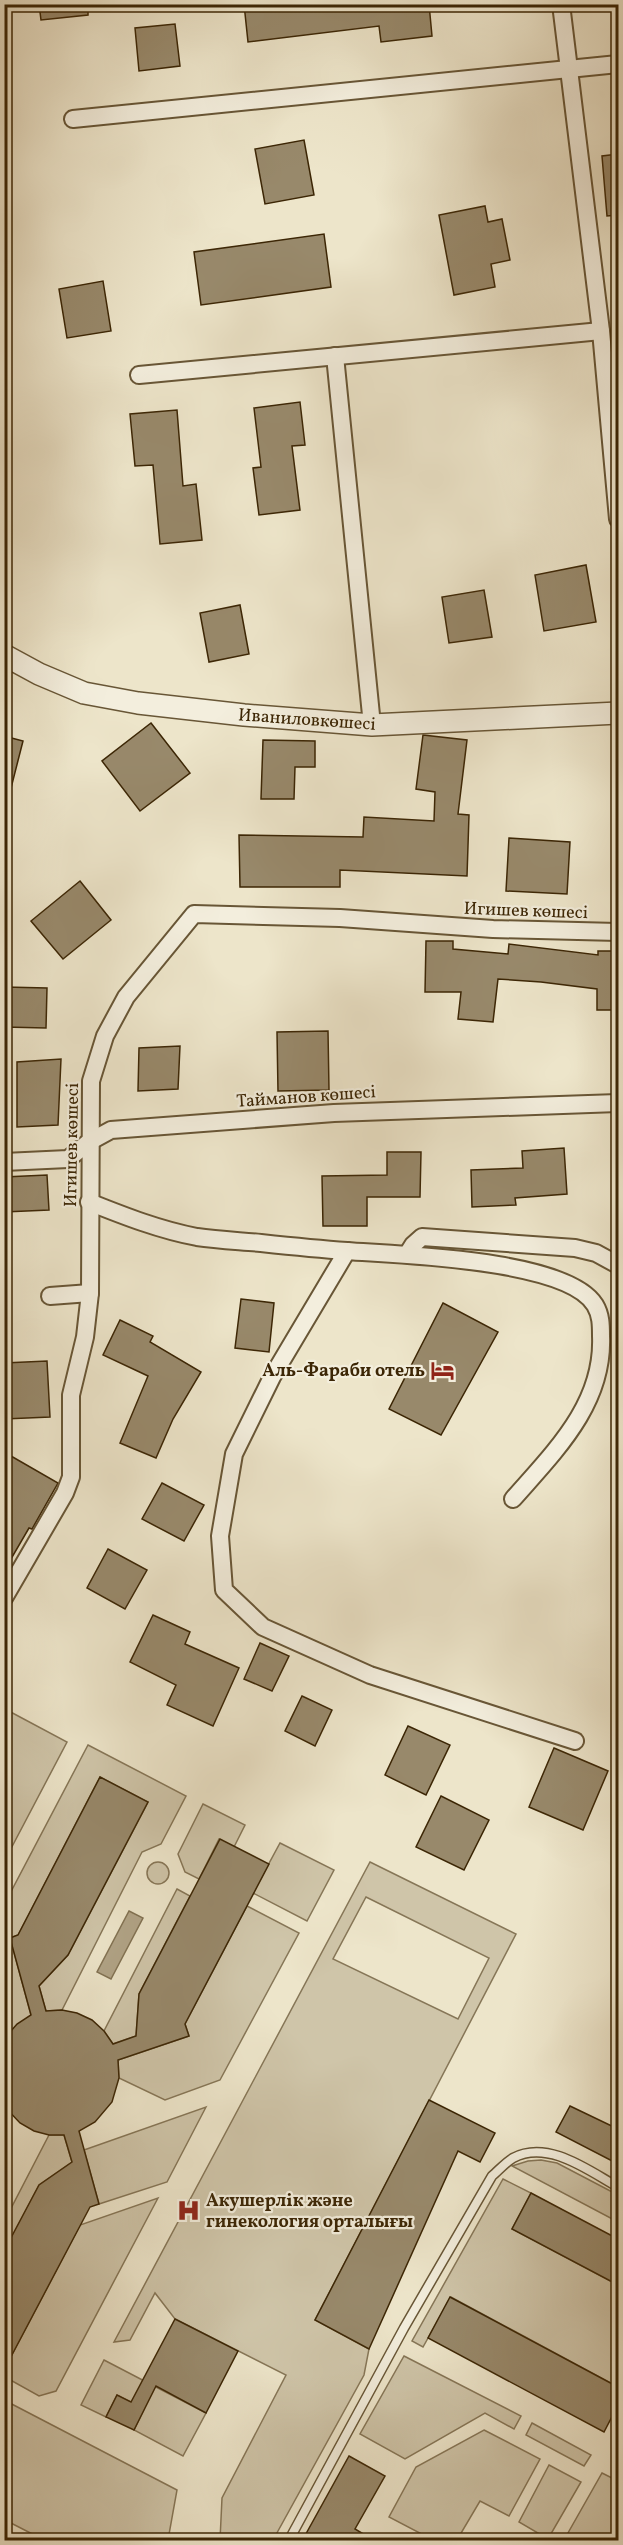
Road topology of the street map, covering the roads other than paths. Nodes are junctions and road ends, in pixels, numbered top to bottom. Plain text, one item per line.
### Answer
1 (561, 4) edge
2 (618, 64) edge
3 (567, 68) junction
4 (74, 118) dead end
5 (601, 331) junction
6 (335, 356) junction
7 (139, 375) dead end
8 (618, 519) edge
9 (4, 655) edge
10 (618, 713) edge
11 (372, 725) junction
12 (618, 933) edge
13 (618, 1103) edge
14 (89, 1142) junction
15 (4, 1162) edge
16 (89, 1202) junction
17 (347, 1251) junction
18 (408, 1253) junction
19 (618, 1265) edge
20 (90, 1293) junction
21 (50, 1296) dead end
22 (513, 1499) dead end
23 (4, 1598) edge
24 (575, 1741) dead end
25 (618, 2187) edge
26 (289, 2541) edge

1 - 3 street
2 - 3 street
3 - 4 street
3 - 5 street
5 - 6 street
5 - 8 street
6 - 7 street
6 - 11 street
9 - 11 street, Иваниловкөшесі
10 - 11 street, Иваниловкөшесі
12 - 14 street, Игишев көшесі
13 - 14 street, Тайманов көшесі
14 - 15 street, Тайманов көшесі
14 - 16 street, Игишев көшесі
16 - 17 street
16 - 20 street, Игишев көшесі
17 - 18 street
17 - 24 street
18 - 19 street
18 - 22 street
20 - 21 street
20 - 23 street, Игишев көшесі
25 - 26 lane

